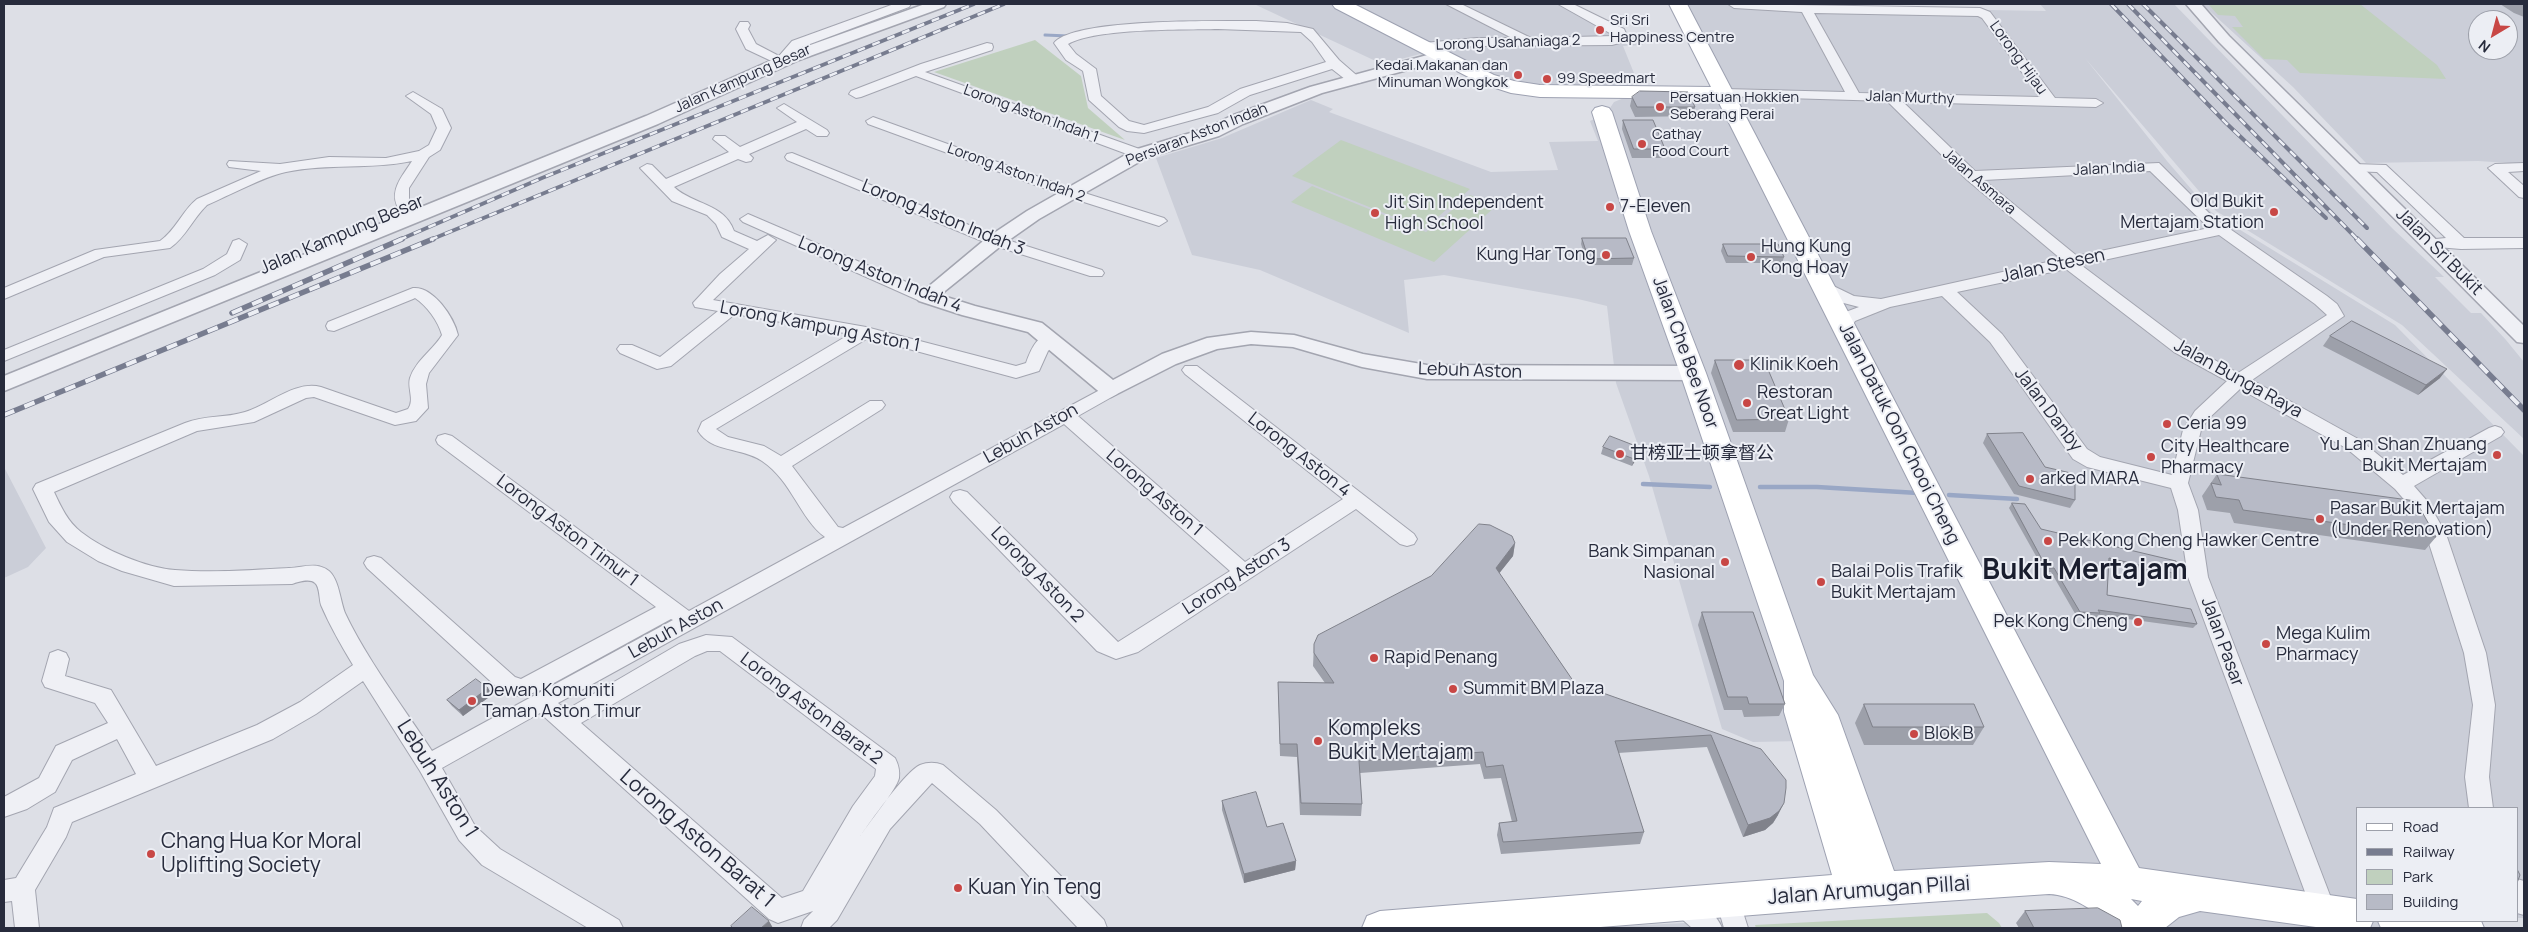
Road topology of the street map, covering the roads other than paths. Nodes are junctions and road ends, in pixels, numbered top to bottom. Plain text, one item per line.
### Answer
1 (904, 4) edge
2 (940, 4) edge
3 (1341, 4) edge
4 (1452, 4) edge
5 (1564, 4) edge
6 (1678, 4) edge
7 (1734, 4) edge
8 (2194, 4) edge
9 (1806, 9) junction
10 (744, 25) dead end
11 (1530, 42) junction
12 (1424, 47) junction
13 (987, 48) dead end
14 (1442, 56) junction
15 (780, 61) junction
16 (934, 64) junction
17 (1334, 64) junction
18 (922, 75) joint
19 (1355, 80) junction
20 (1554, 91) junction
21 (1648, 92) junction
22 (1724, 93) junction
23 (856, 94) dead end
24 (414, 96) dead end
25 (1854, 96) junction
26 (1890, 97) junction
27 (2050, 102) junction
28 (2096, 103) dead end
29 (784, 108) dead end
30 (1213, 110) junction
31 (1602, 112) junction
32 (1237, 120) junction
33 (873, 121) dead end
34 (807, 123) junction
35 (822, 132) dead end
36 (720, 139) dead end
37 (424, 154) junction
38 (1140, 154) junction
39 (744, 156) junction
40 (792, 158) dead end
41 (549, 163) junction
42 (234, 164) dead end
43 (2524, 167) edge
44 (280, 168) junction
45 (647, 168) dead end
46 (2353, 168) junction
47 (1971, 176) junction
48 (665, 185) junction
49 (1070, 194) junction
50 (2524, 194) edge
51 (405, 208) junction
52 (748, 219) dead end
53 (1159, 221) dead end
54 (2221, 230) junction
55 (776, 232) junction
56 (995, 241) junction
57 (2431, 243) junction
58 (2524, 243) edge
59 (239, 244) dead end
60 (2461, 244) junction
61 (760, 248) junction
62 (2070, 262) junction
63 (1096, 273) dead end
64 (1823, 286) junction
65 (1945, 290) junction
66 (4, 294) edge
67 (926, 297) junction
68 (1886, 303) junction
69 (731, 309) junction
70 (334, 326) dead end
71 (1844, 326) junction
72 (143, 329) junction
73 (866, 332) junction
74 (2524, 337) edge
75 (1050, 340) junction
76 (626, 349) dead end
77 (4, 356) edge
78 (1191, 370) dead end
79 (1693, 372) junction
80 (2237, 382) junction
81 (4, 384) edge
82 (1111, 390) junction
83 (876, 405) dead end
84 (1065, 415) junction
85 (2495, 432) dead end
86 (445, 440) dead end
87 (780, 465) junction
88 (2179, 483) junction
89 (2402, 484) junction
90 (960, 497) dead end
91 (1356, 500) junction
92 (846, 536) junction
93 (1407, 539) dead end
94 (374, 563) dead end
95 (1244, 572) junction
96 (671, 608) junction
97 (690, 622) junction
98 (1116, 651) joint
99 (58, 659) dead end
100 (366, 667) junction
101 (542, 702) junction
102 (564, 722) junction
103 (122, 727) junction
104 (428, 764) junction
105 (151, 780) junction
106 (876, 795) joint
107 (4, 807) edge
108 (2481, 807) edge
109 (2049, 878) junction
110 (2128, 882) junction
111 (14, 890) edge
112 (1868, 890) junction
113 (2518, 892) edge
114 (2203, 895) junction
115 (2524, 904) edge
116 (2340, 913) edge
117 (1725, 919) edge
118 (2406, 922) edge
119 (27, 928) edge
120 (610, 928) edge
121 (813, 928) edge
122 (1095, 928) edge
123 (1380, 928) edge
124 (2132, 928) edge
125 (2146, 928) edge
126 (2466, 928) edge

1 - 15 street
2 - 15 street, Jalan Kampung Besar
3 - 12 main road
4 - 11 street
5 - 11 street, Lorong Usahaniaga 2
6 - 22 main road, Jalan Datuk Ooh Chooi Cheng
7 - 9 street
8 - 46 street, Jalan Sri Bukit
9 - 25 street
9 - 27 street, Lorong Hijau
10 - 15 street
11 - 12 street, Lorong Usahaniaga 2
12 - 14 main road
13 - 16 street
14 - 19 street, Persiaran Aston Indah
14 - 20 main road
15 - 41 street, Jalan Kampung Besar
16 - 18 street
16 - 23 street
17 - 19 street
17 - 30 street
17 - 30 street
18 - 38 street, Lorong Aston Indah 1
19 - 32 street, Persiaran Aston Indah
20 - 21 main road
20 - 31 main road
21 - 22 main road
21 - 31 main road
22 - 25 street, Jalan Murthy
22 - 64 main road, Jalan Datuk Ooh Chooi Cheng
24 - 37 street
25 - 26 street, Jalan Murthy
26 - 27 street, Jalan Murthy
26 - 47 street, Jalan Asmara
27 - 28 street, Jalan Murthy
29 - 34 street
30 - 32 street
31 - 79 main road, Jalan Che Bee Noor
32 - 38 street, Persiaran Aston Indah
33 - 49 street, Lorong Aston Indah 2
34 - 35 street
34 - 39 street
36 - 39 street
37 - 44 street
37 - 51 street
38 - 49 street, Persiaran Aston Indah
39 - 48 street
40 - 56 street, Lorong Aston Indah 3
41 - 51 street, Jalan Kampung Besar
41 - 72 street, Jalan Kampung Besar
42 - 44 street
43 - 50 street
44 - 66 street
45 - 48 street
46 - 57 street, Jalan Sri Bukit
46 - 60 street, Jalan Sri Bukit
47 - 54 street, Jalan India
47 - 62 street, Jalan Asmara
48 - 61 street
49 - 53 street, Lorong Aston Indah 2
49 - 56 street, Persiaran Aston Indah
51 - 72 street, Jalan Kampung Besar
52 - 55 street, Lorong Aston Indah 4
54 - 62 street, Jalan Stesen
54 - 80 street, Jalan India
55 - 61 street, Lorong Kampung Aston 1
55 - 67 street, Lorong Aston Indah 4
56 - 63 street, Lorong Aston Indah 3
56 - 67 street, Persiaran Aston Indah
57 - 60 street
57 - 74 street, Jalan Sri Bukit
58 - 60 street
59 - 77 street
61 - 69 street, Lorong Kampung Aston 1
62 - 65 street, Jalan Stesen
62 - 80 street, Jalan Bunga Raya
64 - 68 street, Jalan Stesen
64 - 71 main road, Jalan Datuk Ooh Chooi Cheng
65 - 68 street, Jalan Stesen
65 - 88 street, Jalan Danby
67 - 75 street, Lorong Aston Indah 4
68 - 71 street, Jalan Stesen
69 - 73 street, Lorong Kampung Aston 1
69 - 76 street
70 - 100 street, Lebuh Aston 1
71 - 110 main road, Jalan Datuk Ooh Chooi Cheng
72 - 81 street, Jalan Kampung Besar
73 - 75 street, Lorong Kampung Aston 1
73 - 87 street
75 - 82 street, Lorong Aston Indah 4
78 - 91 street, Lorong Aston 4
79 - 82 street, Lebuh Aston
79 - 112 main road, Jalan Che Bee Noor
80 - 88 street
80 - 89 street, Jalan Bunga Raya
82 - 84 street, Lebuh Aston
83 - 87 street
84 - 92 street, Lebuh Aston
84 - 95 street, Lorong Aston 1
85 - 89 street
86 - 96 street, Lorong Aston Timur 1
87 - 92 street
88 - 116 street, Jalan Pasar
89 - 108 street, Jalan Bunga Raya
90 - 98 street, Lorong Aston 2
91 - 93 street, Lorong Aston 4
91 - 95 street, Lorong Aston 3
92 - 97 street, Lebuh Aston
94 - 96 street
95 - 98 street, Lorong Aston 3
96 - 97 street, Lorong Aston Timur 1
97 - 101 street, Lebuh Aston
99 - 103 street
100 - 104 street, Lebuh Aston 1
100 - 105 street
101 - 102 street, Lorong Aston Barat 1
101 - 104 street, Lebuh Aston
102 - 106 street, Lorong Aston Barat 2
102 - 106 street, Lorong Aston Barat 1
103 - 105 street
103 - 107 street
104 - 120 street, Lebuh Aston 1
105 - 111 street
109 - 110 main road, Jalan Arumugan Pillai
109 - 112 main road, Jalan Arumugan Pillai
109 - 124 main road
110 - 114 main road, Jalan Arumugan Pillai
111 - 119 street
112 - 117 main road, Jalan Arumugan Pillai
113 - 115 street
114 - 116 main road, Jalan Arumugan Pillai
114 - 125 main road
117 - 123 main road, Jalan Arumugan Pillai
118 - 126 main road
121 - 122 street

